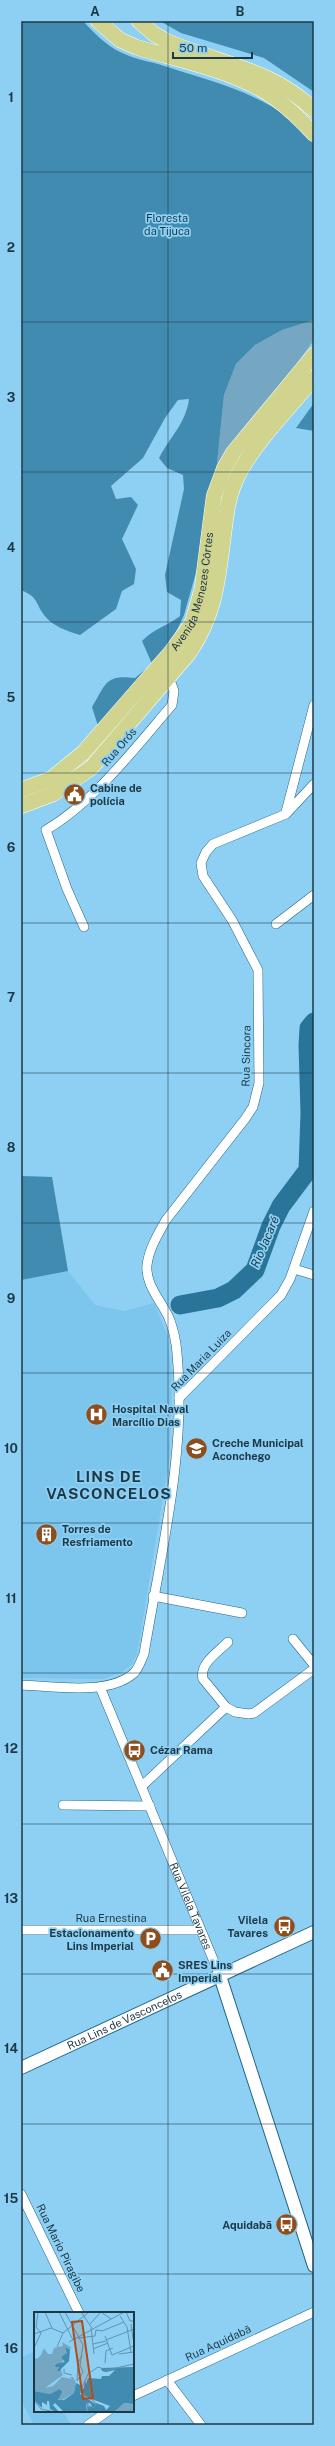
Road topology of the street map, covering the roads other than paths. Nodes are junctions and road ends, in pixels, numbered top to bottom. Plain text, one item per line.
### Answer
1 (98, 21) edge
2 (139, 21) edge
3 (314, 110) edge
4 (314, 134) edge
5 (314, 356) edge
6 (314, 378) edge
7 (169, 677) junction
8 (314, 705) edge
9 (314, 784) edge
10 (21, 790) edge
11 (21, 806) edge
12 (286, 814) junction
13 (314, 895) edge
14 (276, 924) dead end
15 (84, 927) dead end
16 (314, 1211) edge
17 (294, 1270) junction
18 (314, 1275) edge
19 (178, 1398) junction
20 (153, 1596) junction
21 (242, 1613) dead end
22 (293, 1639) dead end
23 (228, 1642) dead end
24 (314, 1665) edge
25 (314, 1669) edge
26 (21, 1685) edge
27 (100, 1688) junction
28 (226, 1707) junction
29 (142, 1786) junction
30 (63, 1805) dead end
31 (150, 1806) junction
32 (21, 1930) edge
33 (200, 1930) junction
34 (314, 1932) edge
35 (220, 1976) junction
36 (21, 2068) edge
37 (21, 2194) edge
38 (314, 2266) edge
39 (78, 2312) edge
40 (314, 2312) edge
41 (167, 2380) junction
42 (134, 2396) edge
43 (107, 2412) edge
44 (88, 2425) edge
45 (201, 2425) edge

1 - 4 main road
2 - 3 main road
5 - 10 main road, Avenida Menezes Côrtes
6 - 7 main road, Avenida Menezes Côrtes
7 - 11 main road, Avenida Menezes Côrtes
7 - 15 street, Rua Orós
8 - 12 street
9 - 12 street, Rua Sincora
12 - 19 street, Rua Sincora
13 - 14 street
16 - 17 street, Rua Maria Luiza
17 - 18 street
17 - 19 street, Rua Maria Luiza
19 - 20 street, Rua Maria Luiza
20 - 21 street
20 - 27 street, Rua Maria Luiza
22 - 24 street
23 - 28 street
25 - 28 street
26 - 27 street, Rua Maria Luiza
27 - 29 street, Rua Vilela Tavares
28 - 29 street
29 - 31 street, Rua Vilela Tavares
30 - 31 street
31 - 33 street, Rua Vilela Tavares
32 - 33 street, Rua Ernestina
33 - 35 street, Rua Vilela Tavares
34 - 35 street, Rua Lins de Vasconcelos
35 - 36 street, Rua Lins de Vasconcelos
35 - 38 street, Rua Vilela Tavares
37 - 39 street, Rua Mario Piragibe
40 - 41 street, Rua Aquidabã
41 - 42 street, Rua Aquidabã
41 - 45 street
43 - 44 street

